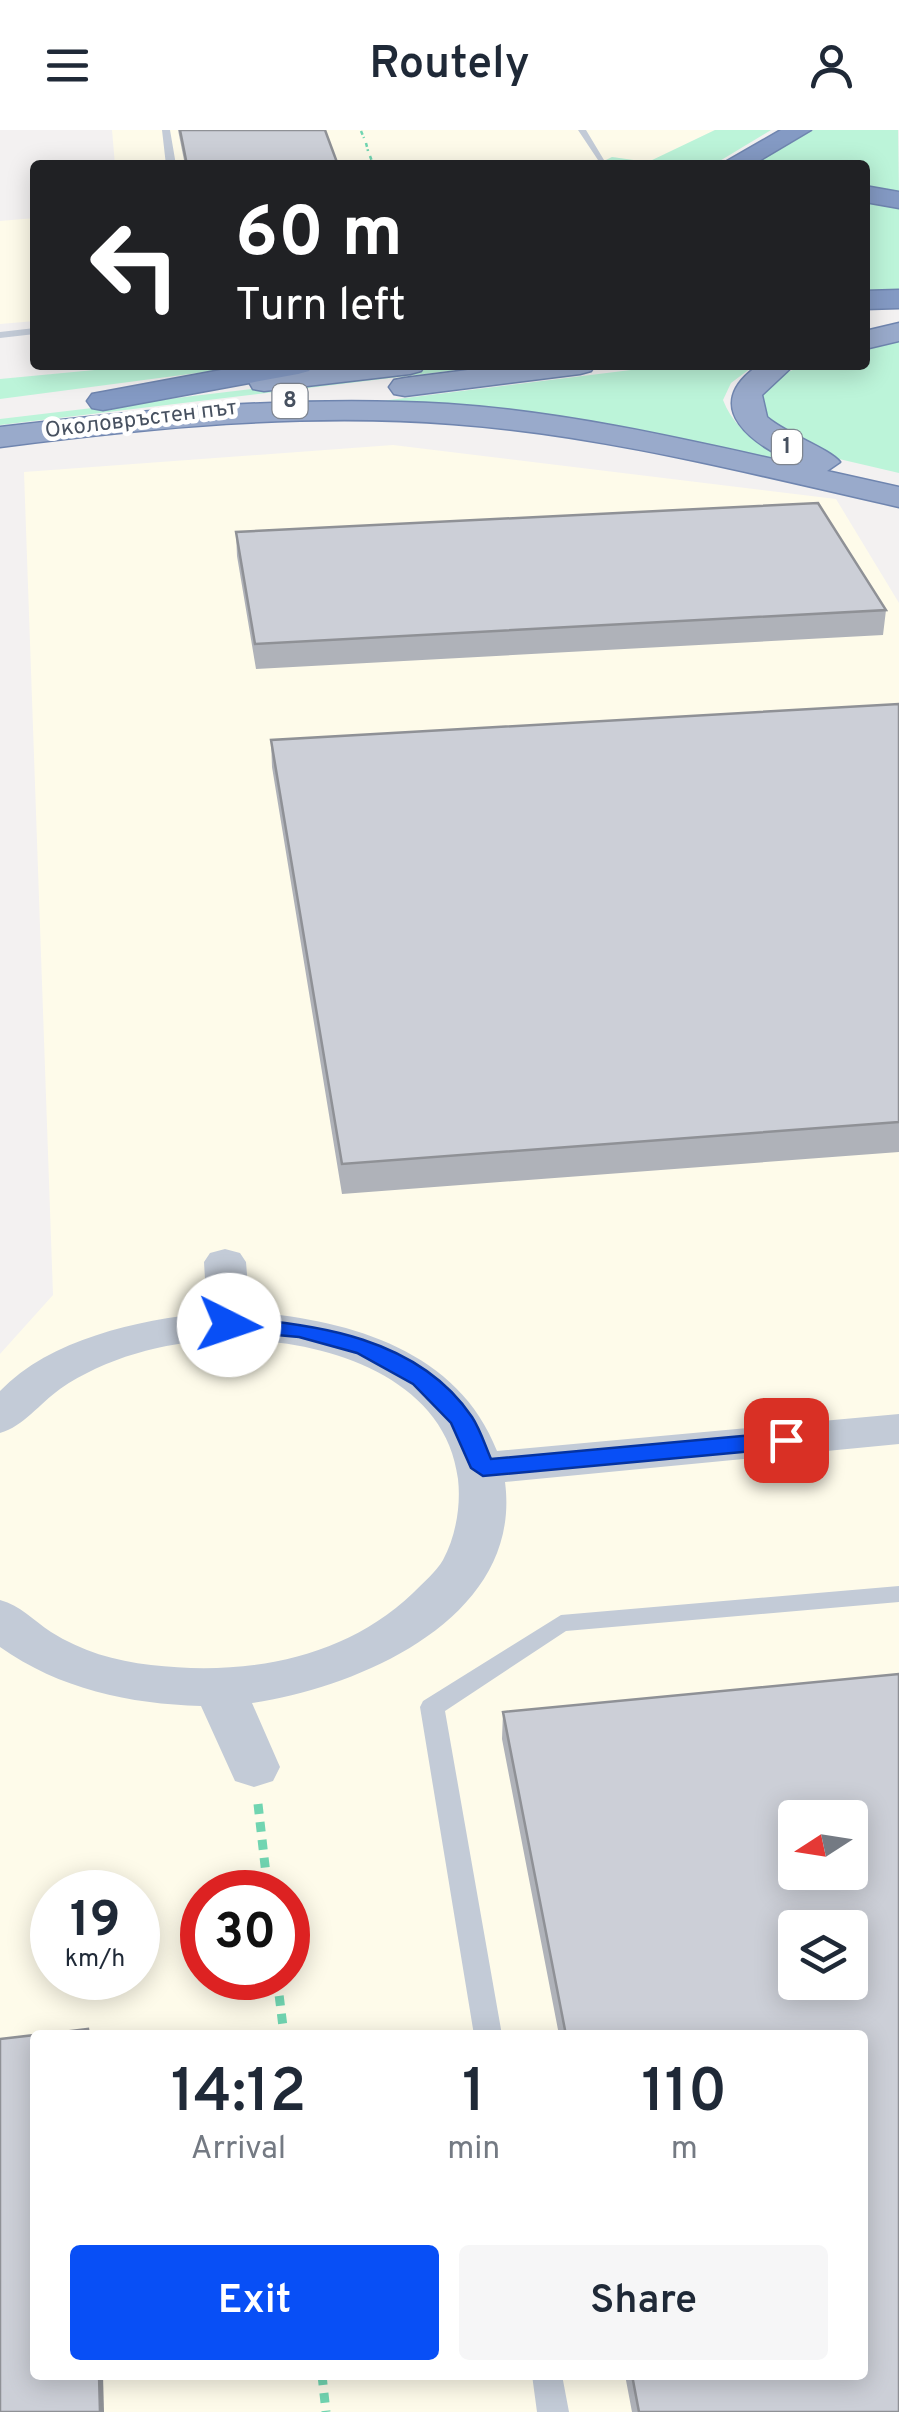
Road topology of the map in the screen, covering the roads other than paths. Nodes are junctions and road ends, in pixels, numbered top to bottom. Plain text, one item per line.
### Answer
1 (166, 130) edge
2 (582, 130) edge
3 (799, 130) edge
4 (600, 158) dead end
5 (170, 160) edge
6 (742, 160) edge
7 (870, 195) edge
8 (899, 200) edge
9 (870, 300) edge
10 (899, 302) edge
11 (870, 308) edge
12 (899, 329) edge
13 (870, 330) edge
14 (30, 332) edge
15 (0, 335) edge
16 (870, 338) edge
17 (278, 370) edge
18 (378, 370) edge
19 (530, 370) edge
20 (771, 370) edge
21 (113, 412) junction
22 (0, 414) edge
23 (0, 437) edge
24 (899, 481) edge
25 (899, 496) edge
26 (224, 1262) dead end
27 (229, 1325) junction
28 (0, 1418) edge
29 (899, 1429) edge
30 (483, 1468) junction
31 (899, 1594) edge
32 (0, 1618) edge
33 (220, 1689) junction
34 (254, 1768) road end
35 (487, 2030) edge
36 (548, 2380) edge
37 (553, 2412) edge

1 - 5 lane
2 - 4 lane
3 - 6 highway
7 - 8 highway
9 - 10 highway
10 - 11 highway
12 - 13 highway
12 - 16 highway
14 - 15 lane
17 - 21 highway
18 - 21 highway, Околовръстен път / 8
19 - 21 highway, Околовръстен път / 8
20 - 24 highway, 1
21 - 22 highway, Околовръстен път / 8
21 - 23 highway, Околовръстен път / 8
21 - 25 highway
26 - 27 street
27 - 28 street
27 - 30 street
29 - 30 street
30 - 33 street
31 - 35 lane
32 - 33 street
33 - 34 street
36 - 37 lane

